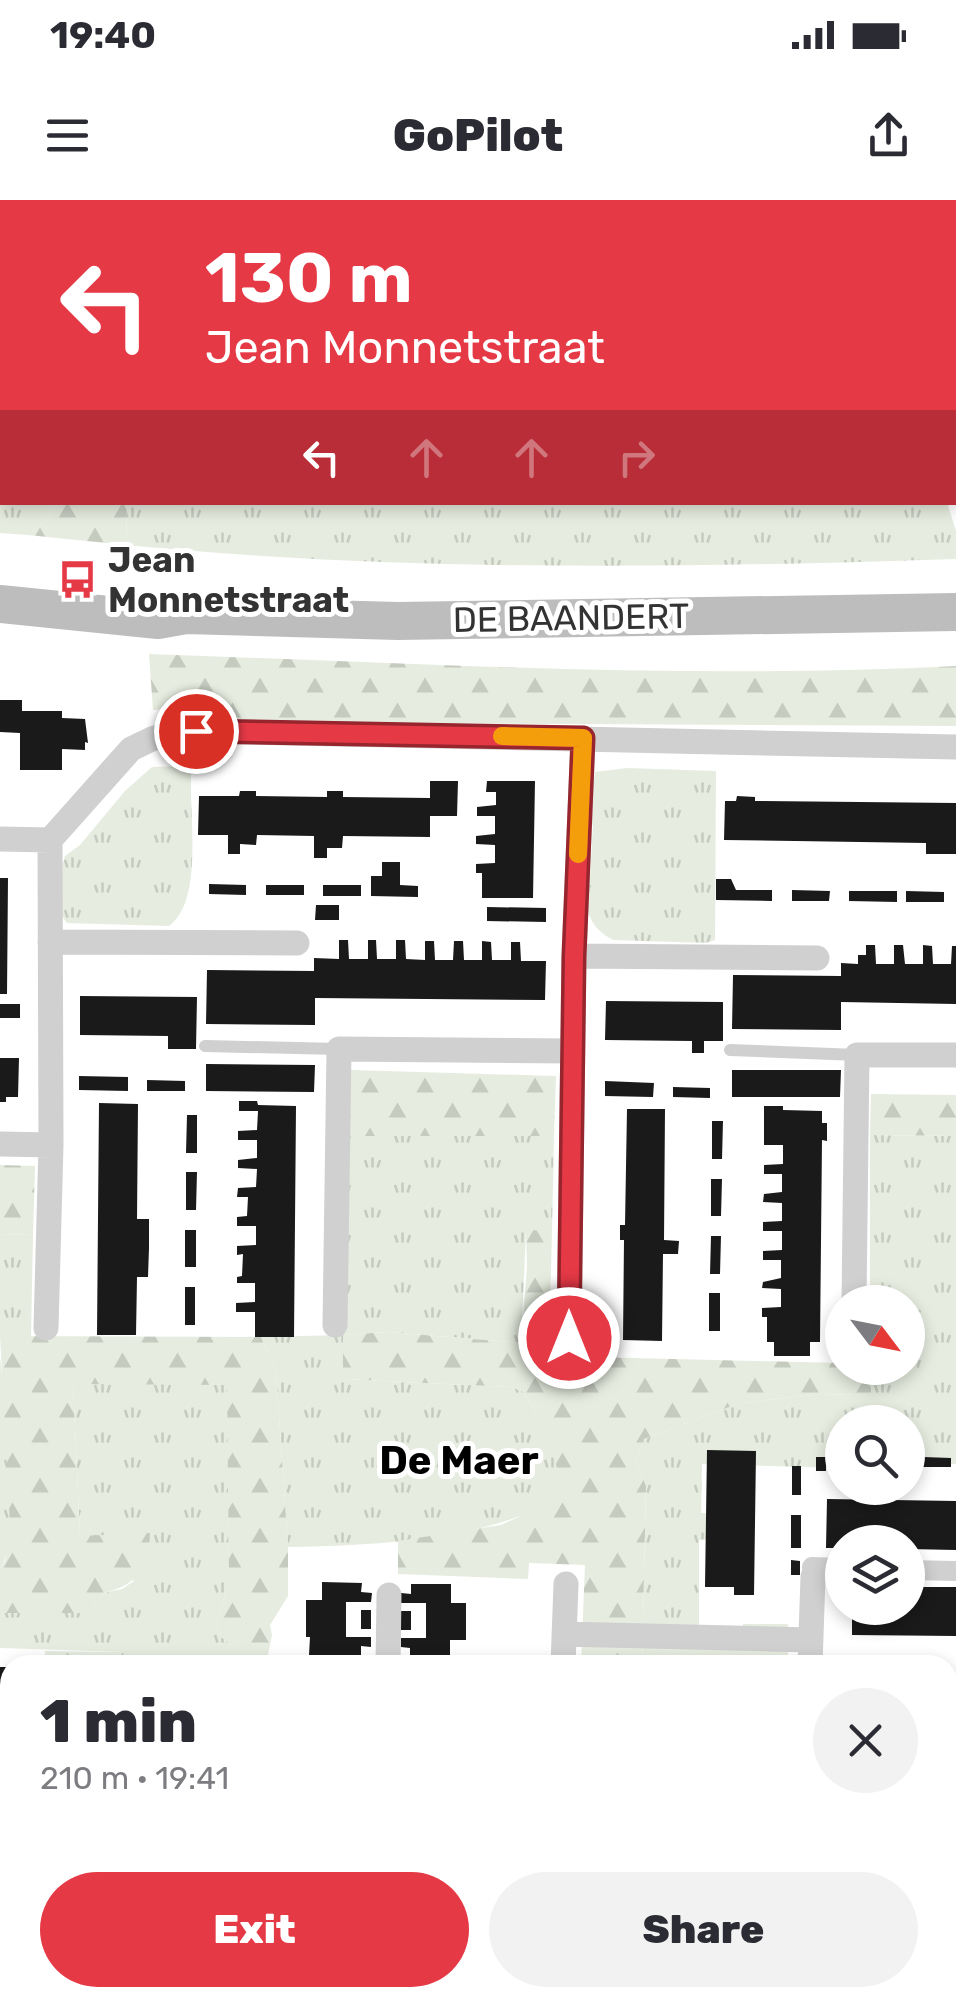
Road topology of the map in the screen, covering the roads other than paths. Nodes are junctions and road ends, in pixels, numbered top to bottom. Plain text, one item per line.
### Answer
1 (0, 604) edge
2 (956, 612) edge
3 (583, 738) junction
4 (956, 746) edge
5 (0, 840) edge
6 (50, 840) junction
7 (50, 942) junction
8 (297, 942) dead end
9 (574, 956) junction
10 (818, 958) dead end
11 (205, 1046) dead end
12 (338, 1049) junction
13 (730, 1050) dead end
14 (572, 1051) junction
15 (857, 1055) junction
16 (956, 1055) edge
17 (0, 1144) edge
18 (51, 1145) junction
19 (854, 1285) edge
20 (335, 1326) dead end
21 (46, 1328) dead end
22 (569, 1338) dead end
23 (825, 1567) edge
24 (925, 1570) edge
25 (956, 1571) edge
26 (813, 1577) joint
27 (566, 1584) dead end
28 (389, 1595) dead end
29 (564, 1634) junction
30 (810, 1653) edge
31 (388, 1655) edge
32 (563, 1655) edge

1 - 2 main road, DE BAANDERT
3 - 4 street
3 - 6 street
3 - 9 street
5 - 6 street
6 - 7 street
7 - 8 street
7 - 18 street
9 - 10 street
9 - 14 street
11 - 12 lane
12 - 14 street
12 - 20 street
13 - 15 lane
14 - 22 street
15 - 16 street
15 - 19 street
17 - 18 street
18 - 21 street
23 - 26 street
24 - 25 street
26 - 30 street
27 - 29 street
28 - 31 street
29 - 30 street
29 - 32 street

